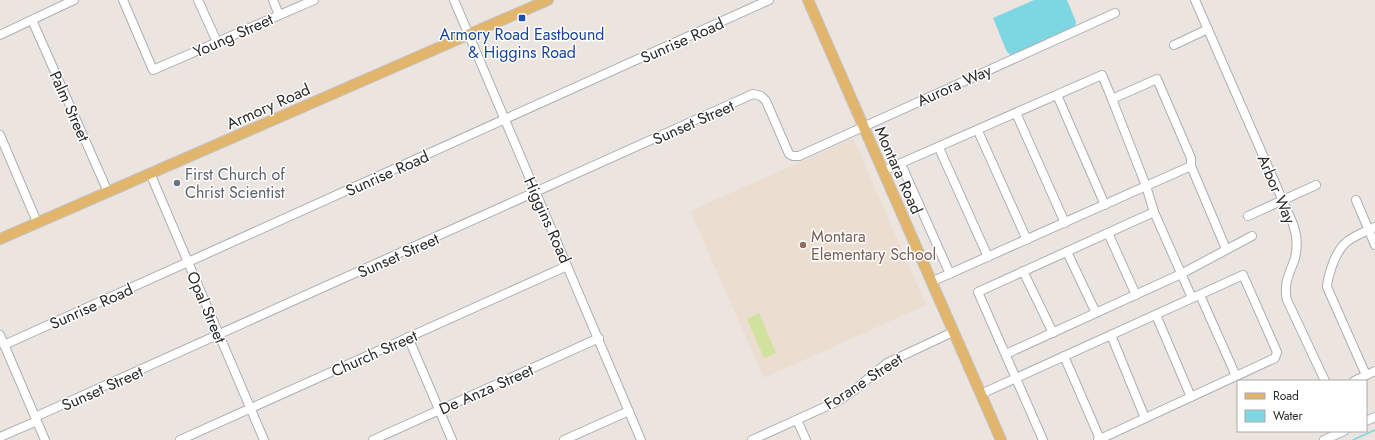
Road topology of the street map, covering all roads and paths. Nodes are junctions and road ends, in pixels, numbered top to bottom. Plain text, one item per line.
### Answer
1 (74, 0) edge
2 (123, 0) edge
3 (198, 0) edge
4 (273, 0) edge
5 (314, 0) edge
6 (454, 0) edge
7 (548, 0) edge
8 (769, 0) edge
9 (808, 0) edge
10 (1195, 0) edge
11 (1115, 13) dead end
12 (280, 15) junction
13 (32, 20) junction
14 (1208, 29) junction
15 (0, 35) edge
16 (468, 35) junction
17 (217, 42) junction
18 (1174, 44) dead end
19 (1057, 95) junction
20 (761, 96) joint
21 (1112, 99) junction
22 (1016, 113) junction
23 (505, 120) junction
24 (863, 126) junction
25 (978, 131) junction
26 (0, 135) edge
27 (939, 148) junction
28 (901, 164) junction
29 (1191, 166) junction
30 (883, 172) junction
31 (150, 173) junction
32 (1316, 185) dead end
33 (1146, 186) junction
34 (108, 192) junction
35 (535, 193) junction
36 (1283, 200) junction
37 (1356, 200) dead end
38 (1105, 205) junction
39 (1154, 212) junction
40 (1248, 216) dead end
41 (37, 222) junction
42 (1065, 223) junction
43 (1372, 229) edge
44 (1108, 233) junction
45 (1252, 236) dead end
46 (0, 238) edge
47 (1027, 240) junction
48 (1375, 245) edge
49 (1226, 249) junction
50 (1067, 252) junction
51 (988, 257) junction
52 (188, 263) junction
53 (567, 266) junction
54 (1023, 271) junction
55 (950, 274) junction
56 (1181, 274) junction
57 (932, 282) junction
58 (1136, 295) junction
59 (1200, 295) junction
60 (1192, 298) junction
61 (1096, 313) junction
62 (1156, 314) junction
63 (953, 332) junction
64 (1052, 333) junction
65 (0, 335) edge
66 (1111, 335) junction
67 (219, 336) junction
68 (408, 337) junction
69 (599, 338) junction
70 (4, 345) junction
71 (1006, 354) junction
72 (1064, 356) junction
73 (1375, 371) edge
74 (1366, 375) junction
75 (1236, 376) junction
76 (1016, 378) junction
77 (1325, 380) edge
78 (1356, 380) edge
79 (981, 394) junction
80 (1191, 397) junction
81 (250, 409) junction
82 (439, 410) junction
83 (629, 411) junction
84 (1145, 418) junction
85 (36, 419) junction
86 (797, 420) junction
87 (1342, 432) edge
88 (0, 437) edge
89 (1099, 439) edge
90 (45, 440) edge
91 (180, 440) edge
92 (264, 440) edge
93 (373, 440) edge
94 (452, 440) edge
95 (564, 440) edge
96 (641, 440) edge
97 (752, 440) edge
98 (806, 440) edge
99 (1001, 440) edge
100 (1043, 440) edge
101 (1324, 440) edge

1 - 13 street
2 - 17 street, Young Street
3 - 17 street
4 - 12 street
5 - 12 street, Young Street
6 - 16 street, Higgins Road
7 - 16 main road, Armory Road
8 - 23 street, Sunrise Road
9 - 24 main road, Montara Road
10 - 14 street, Arbor Way
11 - 24 street, Aurora Way
12 - 17 street, Young Street
13 - 15 street
13 - 34 street, Palm Street
14 - 18 street
14 - 36 street, Arbor Way
16 - 23 street, Higgins Road
16 - 31 main road, Armory Road
19 - 21 street
19 - 22 street
19 - 38 street
20 - 24 street, Aurora Way
20 - 35 street, Sunset Street
21 - 29 street
21 - 33 street
22 - 25 street
22 - 42 street
23 - 35 street, Higgins Road
23 - 52 street, Sunrise Road
24 - 30 main road, Montara Road
25 - 27 street
25 - 47 street
26 - 41 street
27 - 28 street
27 - 51 street
28 - 30 street
28 - 55 street
29 - 33 street
29 - 49 street
30 - 57 main road, Montara Road
31 - 34 main road, Armory Road
31 - 52 street, Opal Street
32 - 36 street
33 - 38 street
33 - 39 street
34 - 41 main road, Armory Road
35 - 53 street, Higgins Road
35 - 67 street, Sunset Street
36 - 40 street
36 - 77 street, Arbor Way
37 - 43 street
38 - 42 street
39 - 44 street
39 - 56 street
41 - 46 main road, Armory Road
42 - 47 street
43 - 48 street
43 - 74 street
44 - 50 street
44 - 58 street
45 - 49 street
47 - 51 street
49 - 56 street
50 - 54 street
50 - 61 street
51 - 55 street
52 - 67 street, Opal Street
52 - 70 street, Sunrise Road
53 - 68 street, Church Street
53 - 69 street, Higgins Road
54 - 64 street
54 - 71 street
55 - 57 street
56 - 58 street
56 - 60 street
57 - 63 main road, Montara Road
58 - 61 street
59 - 60 street
59 - 75 street
59 - 75 street
60 - 62 street
61 - 64 street
62 - 66 street
62 - 80 street
63 - 79 main road, Montara Road
63 - 86 street, Forane Street
64 - 71 street
65 - 70 street
66 - 72 street
66 - 84 street
67 - 81 street, Opal Street
67 - 85 street, Sunset Street
68 - 81 street, Church Street
68 - 82 street
69 - 82 street, De Anza Street
69 - 83 street, Higgins Road
70 - 85 street
71 - 76 street
72 - 76 street
72 - 89 street
73 - 74 street
74 - 78 street
75 - 80 street
76 - 79 street
76 - 100 street
79 - 99 main road, Montara Road
80 - 84 street
81 - 91 street, Church Street
81 - 92 street, Opal Street
82 - 93 street, De Anza Street
82 - 94 street
83 - 95 street
83 - 96 street, Higgins Road
84 - 89 street
85 - 88 street, Sunset Street
85 - 90 street
86 - 97 street, Forane Street
86 - 98 street
87 - 101 street

